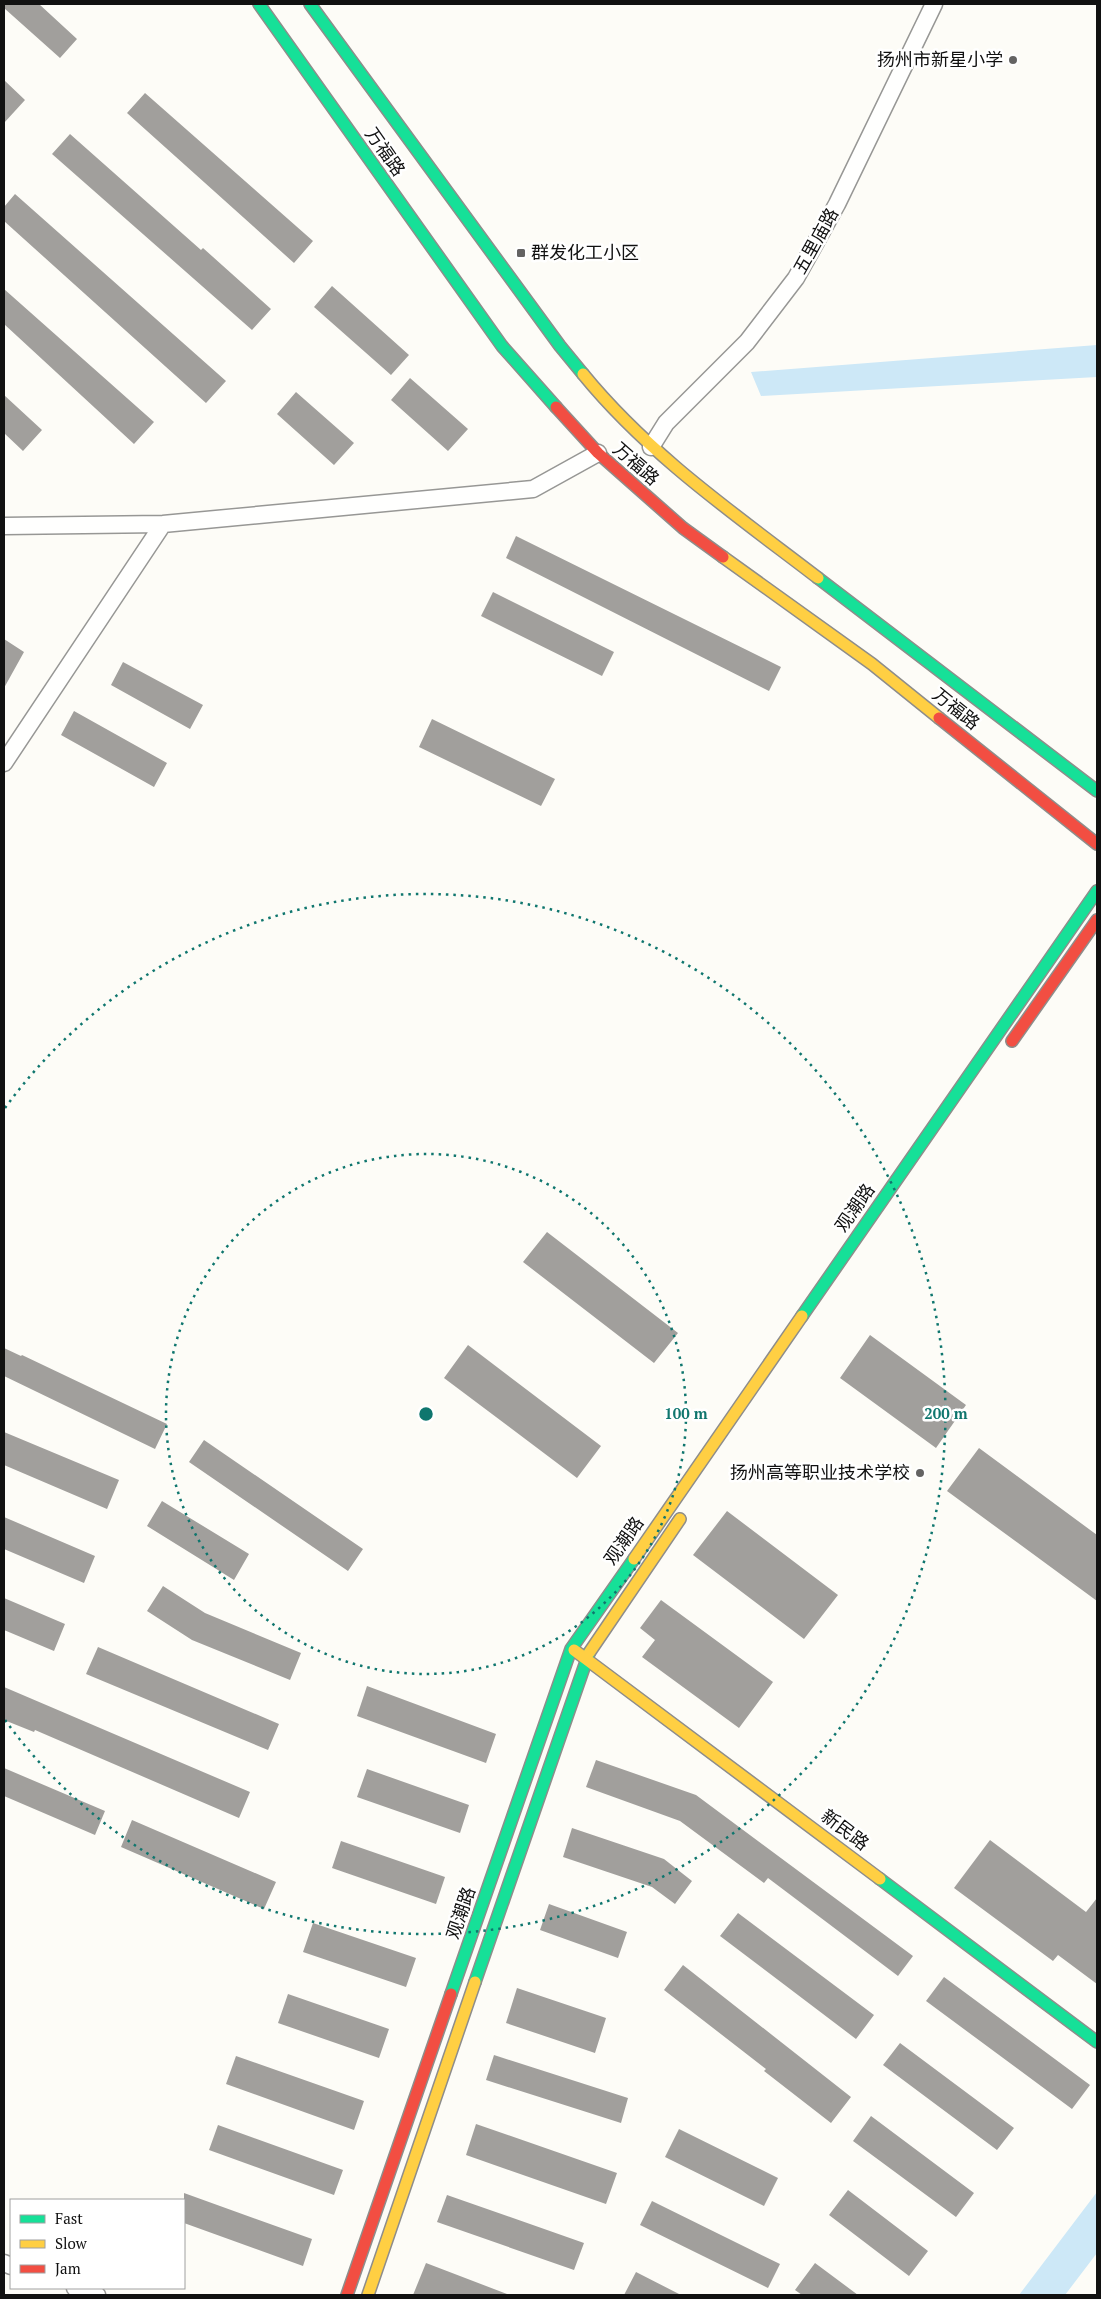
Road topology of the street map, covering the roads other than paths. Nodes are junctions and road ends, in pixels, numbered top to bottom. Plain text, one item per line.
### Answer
1 (259, 4) edge
2 (310, 4) edge
3 (934, 4) edge
4 (651, 447) junction
5 (598, 454) junction
6 (163, 524) junction
7 (4, 526) edge
8 (4, 763) edge
9 (1097, 791) edge
10 (1097, 844) edge
11 (1097, 891) edge
12 (1097, 920) edge
13 (1006, 1050) dead end
14 (684, 1512) dead end
15 (571, 1649) junction
16 (586, 1657) junction
17 (1097, 2042) edge
18 (78, 2289) edge
19 (98, 2295) edge
20 (347, 2295) edge
21 (368, 2295) edge

1 - 5 street, 万福路
2 - 4 street, 万福路
3 - 4 street, 五里庙路
4 - 9 street, 万福路
5 - 6 street
5 - 10 street, 万福路
6 - 7 street
6 - 8 street
11 - 15 street, 观潮路
12 - 13 street
14 - 16 street, 观潮路
15 - 16 street, 新民路
15 - 20 street, 观潮路
16 - 17 street, 新民路
16 - 21 street, 观潮路
18 - 19 street

